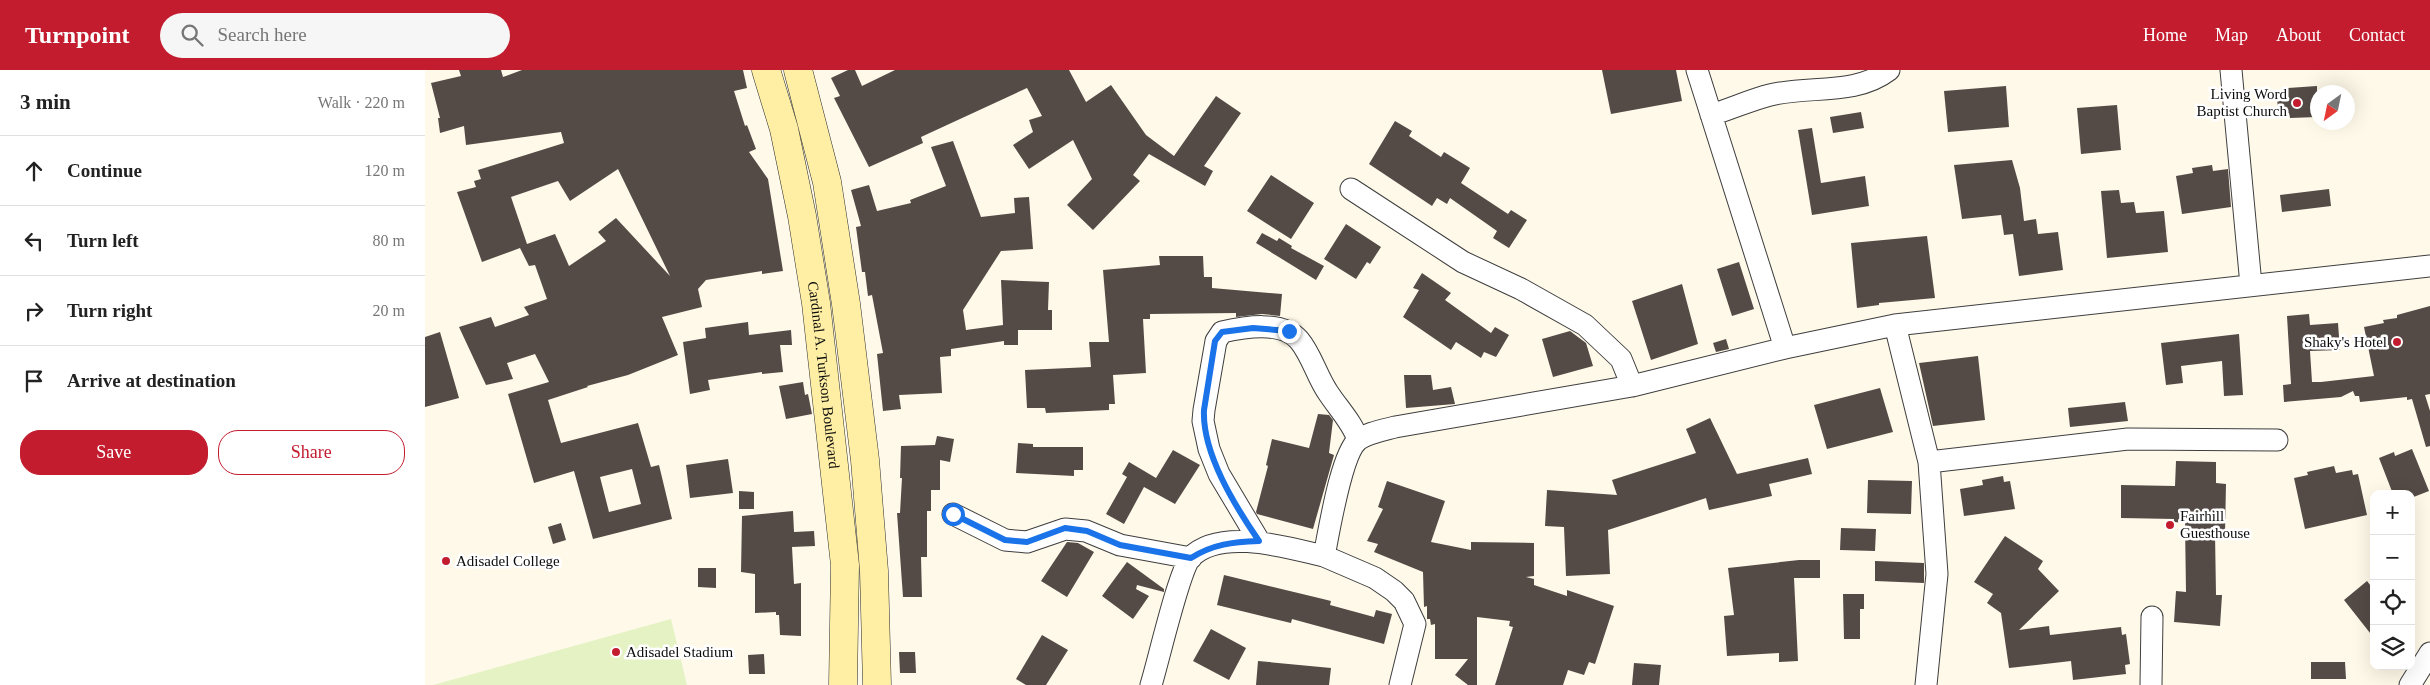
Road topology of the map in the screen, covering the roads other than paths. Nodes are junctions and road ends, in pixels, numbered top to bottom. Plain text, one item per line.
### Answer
1 (766, 70) edge
2 (798, 70) edge
3 (1697, 70) edge
4 (1889, 70) edge
5 (2231, 70) edge
6 (1711, 115) junction
7 (1351, 189) dead end
8 (2430, 266) edge
9 (2251, 285) junction
10 (1895, 325) junction
11 (1785, 348) junction
12 (1632, 386) junction
13 (1358, 440) junction
14 (2277, 440) dead end
15 (1929, 462) junction
16 (953, 514) dead end
17 (1259, 541) junction
18 (1324, 556) junction
19 (1191, 558) junction
20 (2152, 618) dead end
21 (2430, 653) edge
22 (843, 685) edge
23 (877, 685) edge
24 (1151, 685) edge
25 (1400, 685) edge
26 (1926, 685) edge
27 (2151, 685) edge
28 (2410, 685) edge

1 - 22 street, Cardinal A. Turkson Boulevard
2 - 23 street, Cardinal A. Turkson Boulevard
3 - 6 street
4 - 6 street
5 - 9 street
6 - 11 street
7 - 12 street
8 - 9 street
9 - 10 street
10 - 11 street
10 - 15 street
11 - 12 street
12 - 13 street
13 - 17 street
13 - 18 street
14 - 15 street
15 - 26 street
16 - 19 street
17 - 18 street
17 - 19 street
18 - 25 street
19 - 24 street
20 - 27 street
21 - 28 street

